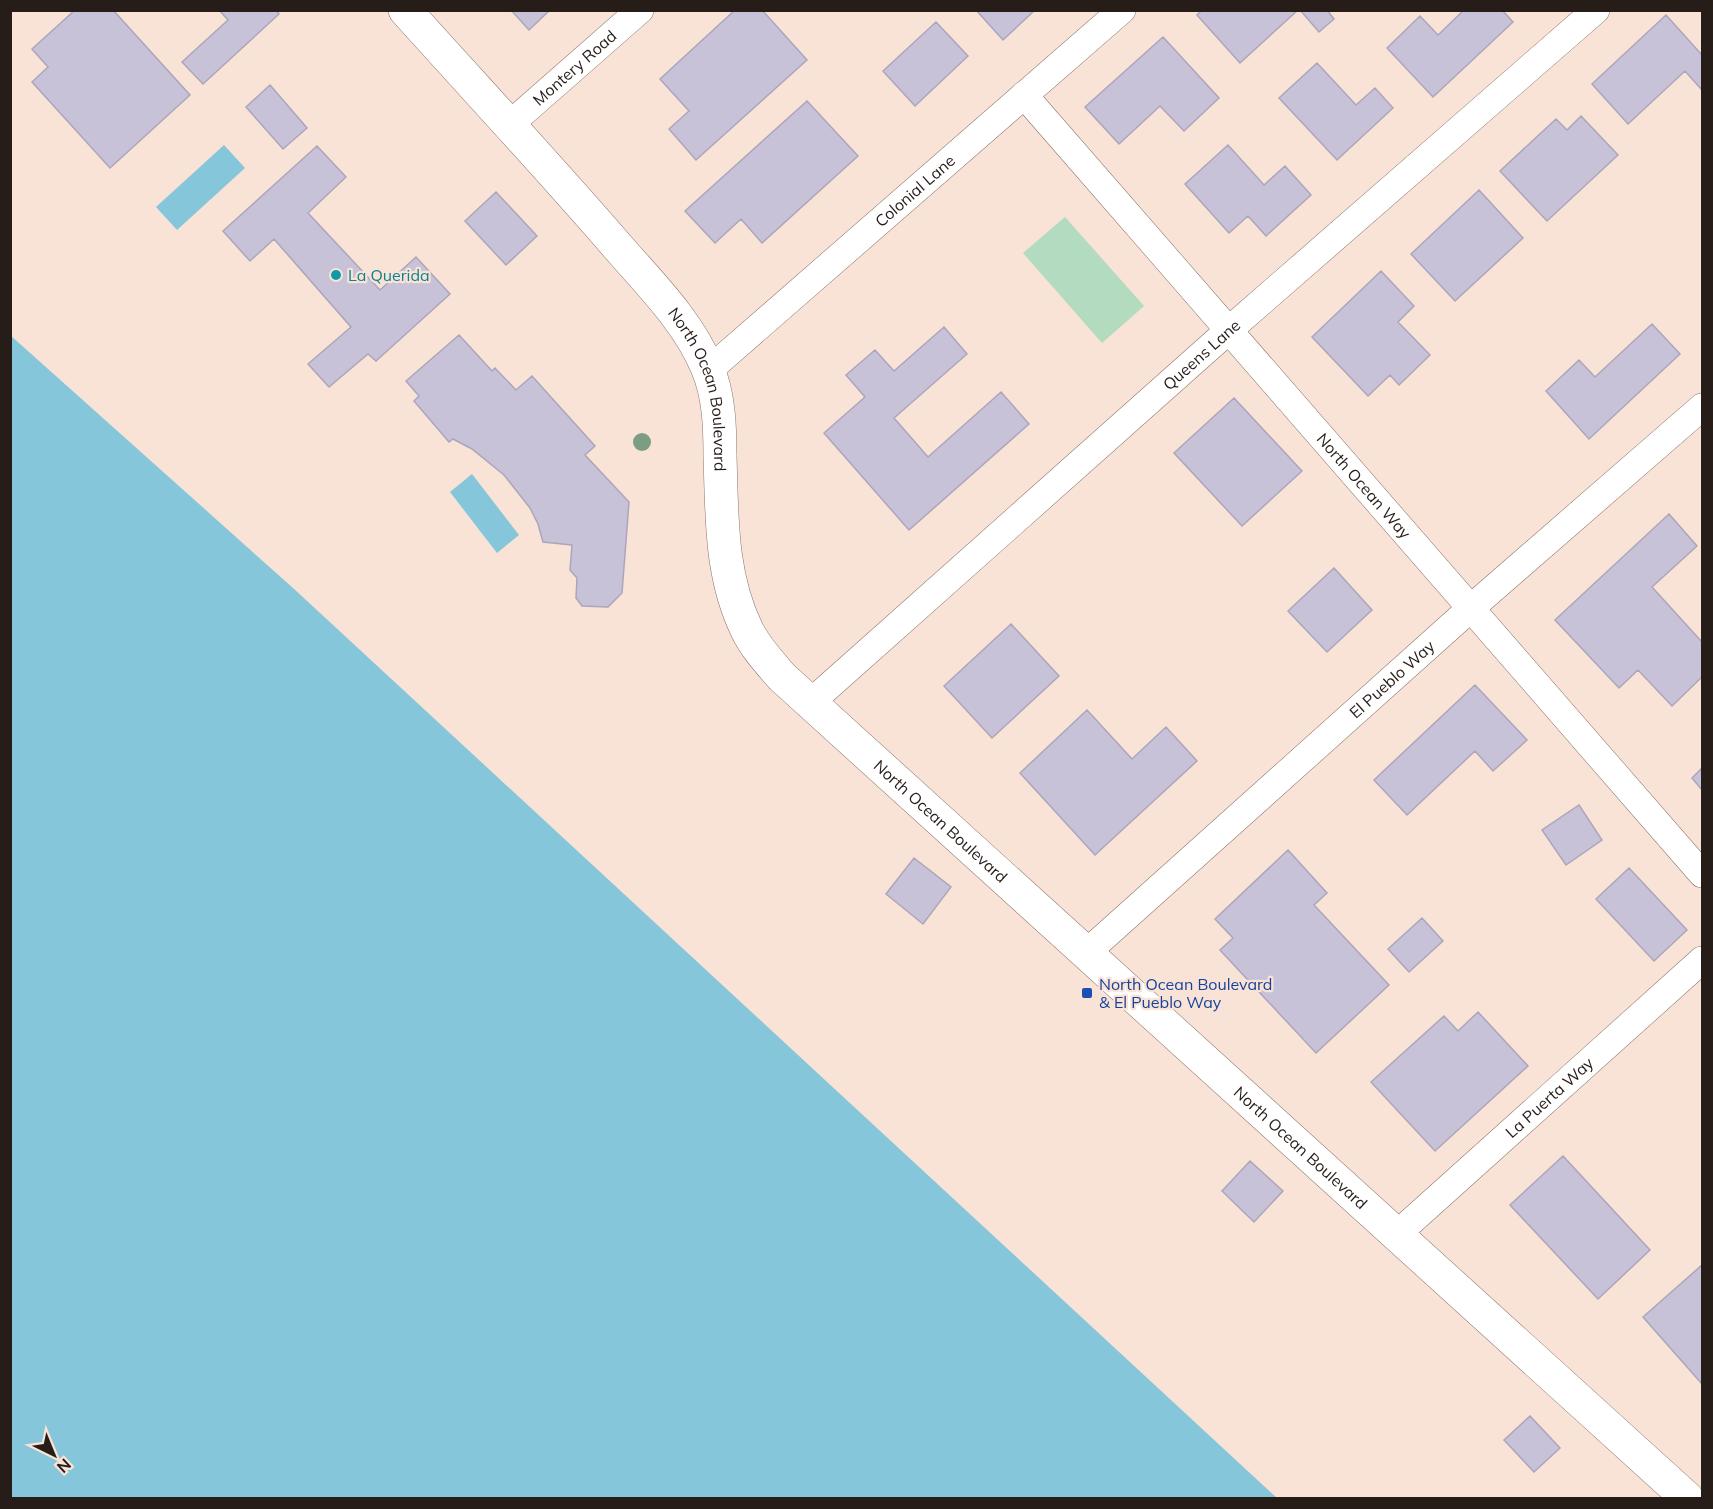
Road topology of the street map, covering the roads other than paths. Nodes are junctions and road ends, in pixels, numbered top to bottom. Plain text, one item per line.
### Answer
1 (405, 10) edge
2 (640, 10) edge
3 (1122, 10) edge
4 (1596, 10) edge
5 (1024, 95) junction
6 (508, 126) junction
7 (1228, 330) junction
8 (709, 370) junction
9 (1702, 407) edge
10 (1471, 608) junction
11 (810, 703) junction
12 (1702, 874) edge
13 (1085, 954) junction
14 (1702, 960) edge
15 (1396, 1235) junction
16 (1687, 1498) edge

1 - 6 street, North Ocean Boulevard
2 - 6 street, Montery Road
3 - 5 street, Colonial Lane
4 - 7 street, Queens Lane
5 - 7 street, North Ocean Way
5 - 8 street, Colonial Lane
6 - 8 street, North Ocean Boulevard
7 - 10 street, North Ocean Way
7 - 11 street, Queens Lane
8 - 11 street, North Ocean Boulevard
9 - 10 street, El Pueblo Way
10 - 12 street, North Ocean Way
10 - 13 street, El Pueblo Way
11 - 13 street, North Ocean Boulevard
13 - 15 street, North Ocean Boulevard
14 - 15 street, La Puerta Way
15 - 16 street, North Ocean Boulevard

